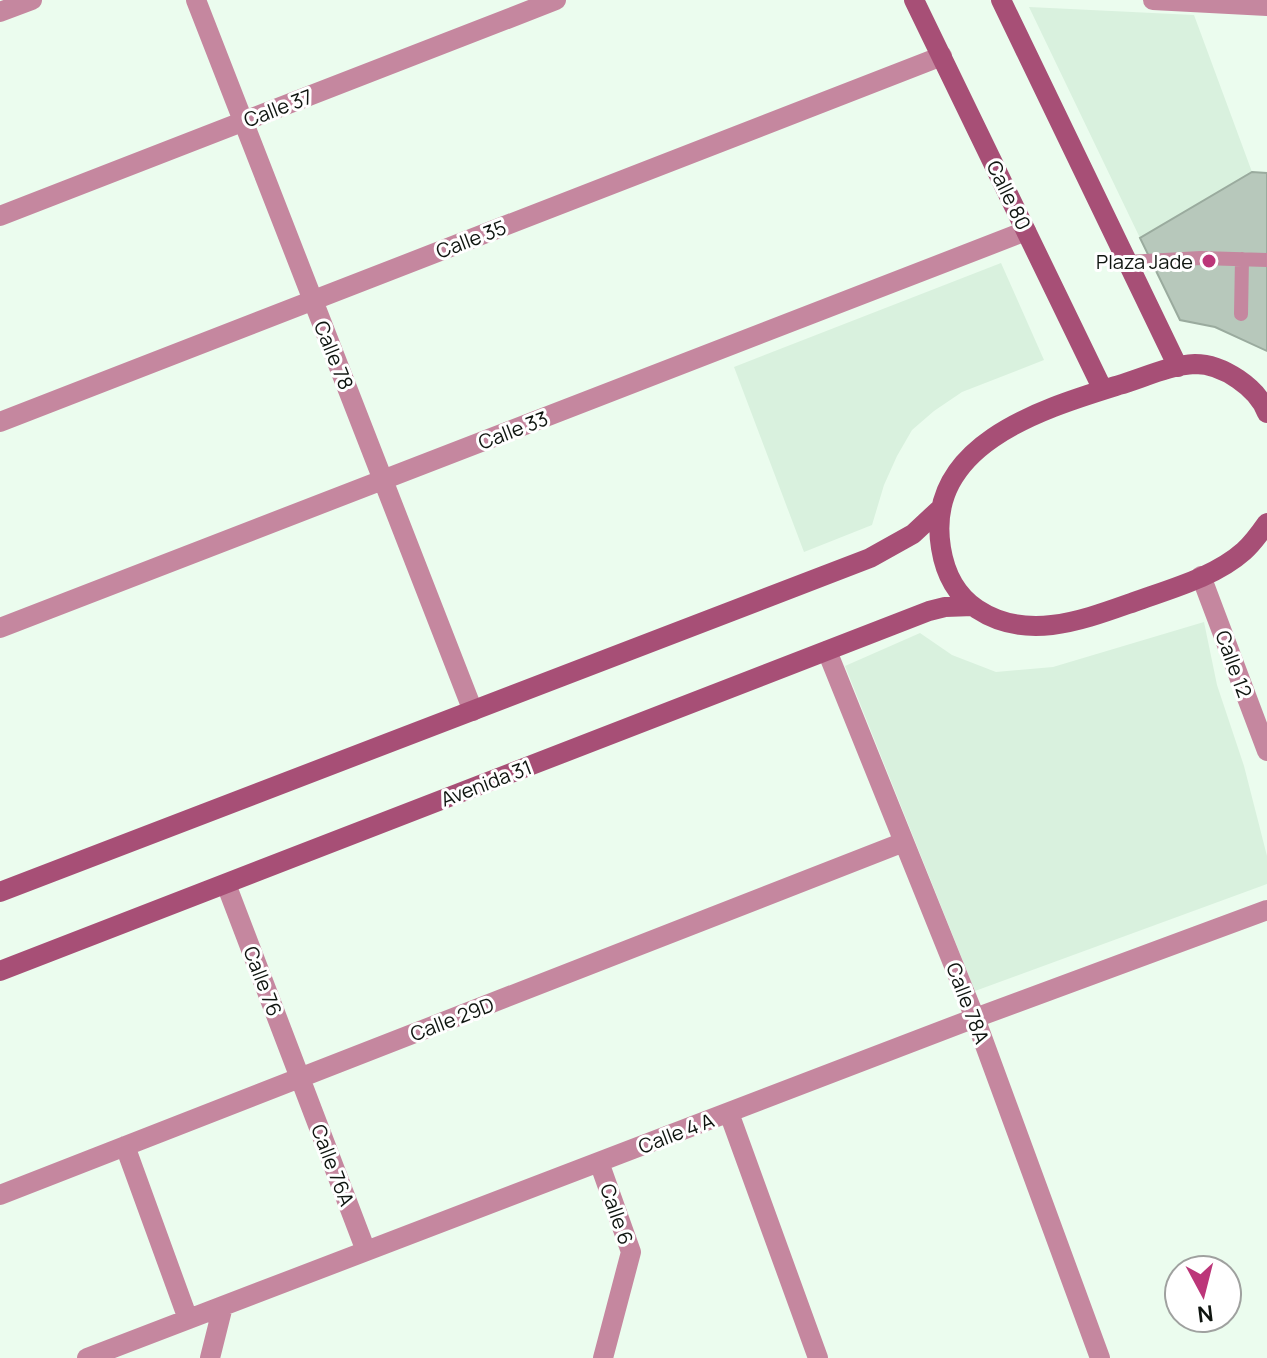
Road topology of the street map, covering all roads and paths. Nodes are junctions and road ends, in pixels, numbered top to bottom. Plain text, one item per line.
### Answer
1 (32, 0) edge
2 (196, 0) edge
3 (556, 0) edge
4 (914, 0) edge
5 (1001, 0) edge
6 (1153, 0) edge
7 (1267, 6) edge
8 (0, 12) edge
9 (942, 56) junction
10 (245, 121) junction
11 (0, 216) edge
12 (1026, 231) junction
13 (1242, 259) junction
14 (1267, 260) edge
15 (1127, 262) junction
16 (312, 301) junction
17 (1241, 314) dead end
18 (1178, 367) junction
19 (1103, 390) junction
20 (1266, 410) edge
21 (0, 422) edge
22 (384, 480) junction
23 (941, 508) junction
24 (1267, 523) edge
25 (1201, 576) junction
26 (973, 606) junction
27 (0, 628) edge
28 (827, 651) junction
29 (473, 711) junction
30 (1267, 751) edge
31 (904, 842) junction
32 (226, 884) junction
33 (0, 892) edge
34 (1267, 910) edge
35 (0, 971) edge
36 (975, 1018) junction
37 (299, 1078) junction
38 (729, 1113) junction
39 (125, 1146) junction
40 (599, 1162) junction
41 (0, 1195) edge
42 (366, 1251) junction
43 (223, 1306) junction
44 (188, 1319) junction
45 (87, 1358) edge
46 (210, 1358) edge
47 (603, 1358) edge
48 (818, 1358) edge
49 (1100, 1358) edge

1 - 8 street
2 - 10 street, Calle 78
3 - 10 street, Calle 37
4 - 9 main road, Calle 80
5 - 15 main road
6 - 7 street
9 - 12 main road, Calle 80
9 - 16 street, Calle 35
10 - 11 street, Calle 37
10 - 16 street, Calle 78
12 - 19 main road, Calle 80
12 - 22 street, Calle 33
13 - 14 lane
13 - 15 lane
13 - 17 lane
15 - 18 main road
16 - 21 street, Calle 35
16 - 22 street, Calle 78
18 - 19 main road
18 - 20 main road
19 - 23 main road
22 - 27 street, Calle 33
22 - 29 street, Calle 78
23 - 26 main road
23 - 29 main road
24 - 25 main road
25 - 26 main road
25 - 30 street, Calle 12
26 - 28 main road, Avenida 31
28 - 31 street, Calle 78A
28 - 32 main road, Avenida 31
29 - 33 main road
31 - 36 street, Calle 78A
31 - 37 street, Calle 29D
32 - 35 main road, Avenida 31
32 - 37 street, Calle 76
34 - 36 street, Calle 4 A
36 - 38 street, Calle 4 A
36 - 49 street, Calle 78A
37 - 39 street, Calle 29D
37 - 42 street, Calle 76A
38 - 40 street, Calle 4 A
38 - 48 street
39 - 41 street, Calle 29D
39 - 44 street
40 - 42 street, Calle 4 A
40 - 47 street, Calle 6
42 - 43 street, Calle 4 A
43 - 44 street, Calle 4 A
43 - 46 street
44 - 45 street, Calle 4 A

